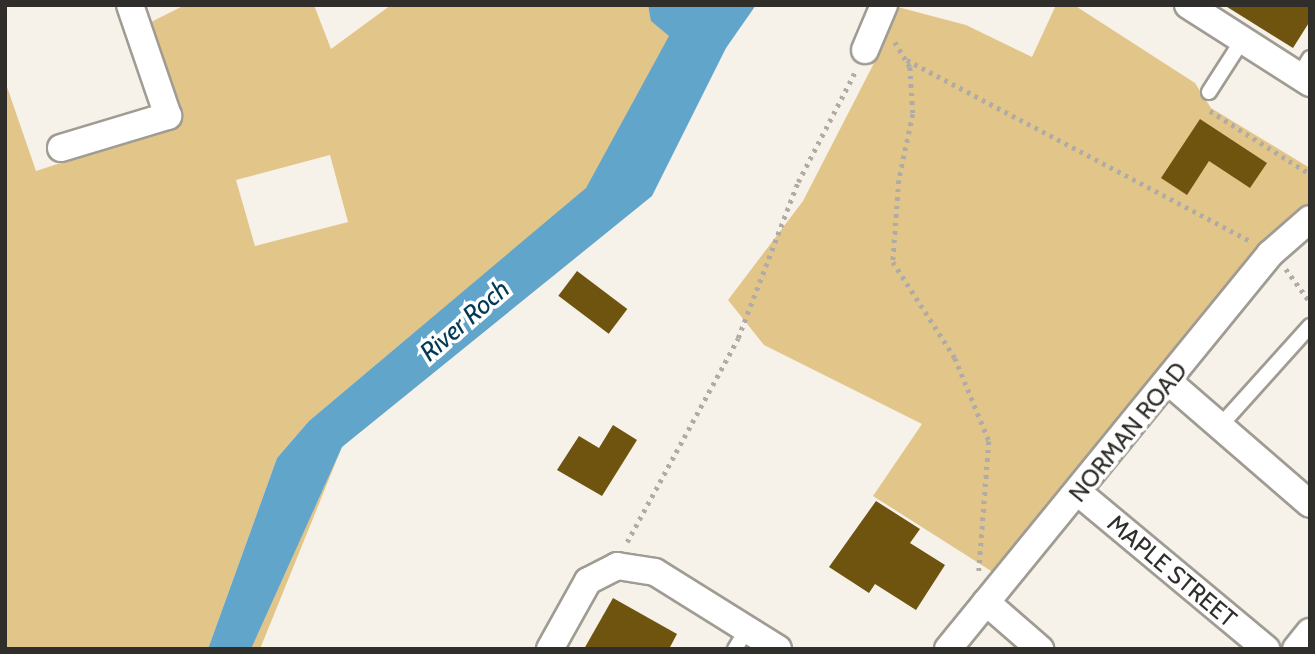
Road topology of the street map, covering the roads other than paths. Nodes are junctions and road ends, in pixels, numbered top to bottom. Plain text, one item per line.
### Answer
1 (130, 5) edge
2 (1188, 5) edge
3 (1243, 39) junction
4 (1306, 72) edge
5 (1209, 92) road end
6 (61, 148) dead end
7 (1310, 219) edge
8 (1310, 327) edge
9 (1169, 382) junction
10 (1220, 426) junction
11 (1079, 493) junction
12 (1310, 504) edge
13 (986, 602) junction
14 (1310, 632) edge
15 (741, 640) edge
16 (550, 649) edge
17 (778, 649) edge
18 (948, 649) edge
19 (1040, 649) edge
20 (1266, 649) edge
21 (1296, 649) edge

1 - 6 street
2 - 3 street
3 - 4 street
3 - 5 lane
7 - 9 street, NORMAN ROAD
8 - 10 lane
9 - 10 street
9 - 11 street, NORMAN ROAD
10 - 12 street
11 - 13 street, NORMAN ROAD
11 - 20 street, MAPLE STREET
13 - 18 street, NORMAN ROAD
13 - 19 street
14 - 21 street
15 - 16 street
15 - 17 street

